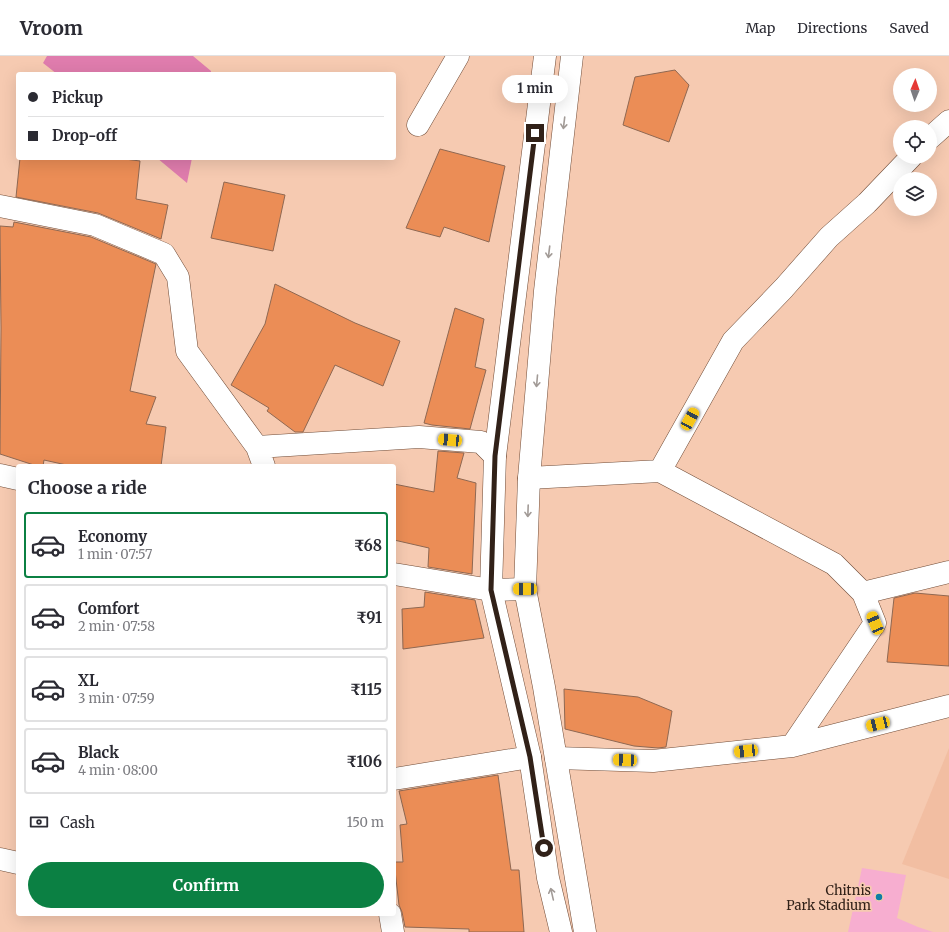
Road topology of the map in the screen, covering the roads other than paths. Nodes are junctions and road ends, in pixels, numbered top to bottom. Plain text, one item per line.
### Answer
1 (458, 56) edge
2 (545, 56) edge
3 (572, 56) edge
4 (949, 120) edge
5 (418, 125) dead end
6 (937, 131) edge
7 (904, 164) edge
8 (0, 206) edge
9 (495, 456) junction
10 (260, 457) edge
11 (660, 471) junction
12 (529, 478) junction
13 (949, 572) edge
14 (396, 574) edge
15 (525, 589) junction
16 (491, 590) junction
17 (863, 593) junction
18 (949, 706) edge
19 (792, 746) junction
20 (530, 757) junction
21 (556, 758) junction
22 (396, 779) edge
23 (0, 859) edge
24 (16, 863) edge
25 (390, 916) edge
26 (393, 932) edge
27 (561, 932) edge
28 (584, 932) edge

1 - 5 street
2 - 9 street
3 -> 12 street
4 - 6 street
7 - 11 street
8 - 10 street
9 - 10 street
9 - 16 street
11 - 12 street
11 - 17 street
12 -> 15 street
13 - 17 street
14 - 16 street
15 - 16 street
15 - 21 street
16 - 20 street
17 - 19 street
18 - 19 street
19 - 21 street
20 - 22 street
27 -> 20 street
21 - 28 street
23 - 24 street
25 - 26 street

